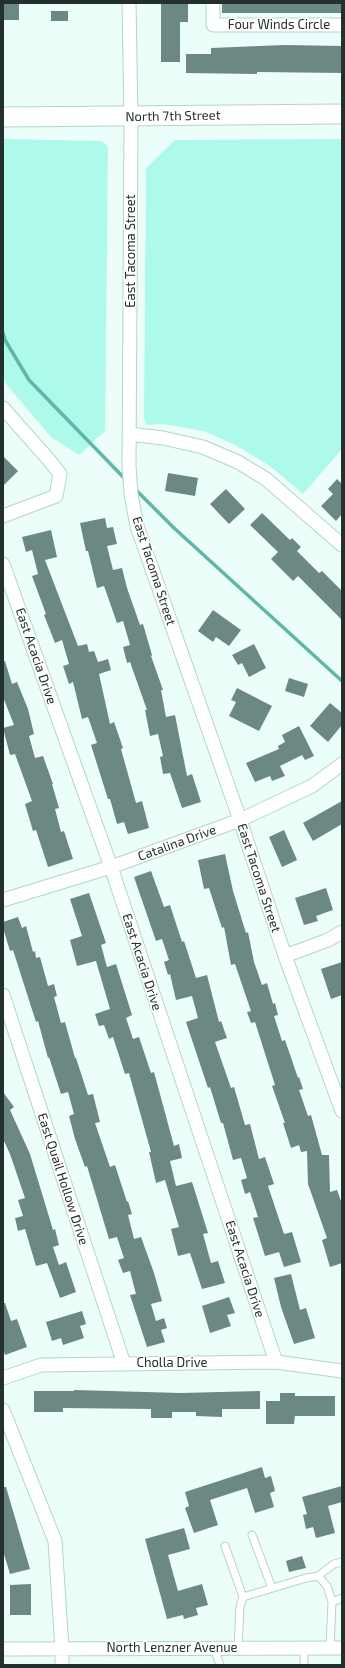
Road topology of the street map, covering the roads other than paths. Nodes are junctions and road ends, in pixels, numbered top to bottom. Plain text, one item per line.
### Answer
1 (129, 3) edge
2 (213, 3) edge
3 (342, 25) edge
4 (342, 114) edge
5 (3, 117) edge
6 (131, 117) junction
7 (3, 408) edge
8 (130, 434) junction
9 (3, 516) edge
10 (342, 545) edge
11 (3, 564) edge
12 (342, 764) edge
13 (240, 820) junction
14 (111, 867) junction
15 (3, 900) edge
16 (342, 932) edge
17 (285, 956) junction
18 (3, 995) edge
19 (339, 1090) edge
20 (342, 1111) edge
21 (276, 1362) junction
22 (124, 1364) junction
23 (342, 1372) edge
24 (3, 1378) edge
25 (3, 1410) edge
26 (252, 1534) dead end
27 (224, 1546) dead end
28 (342, 1562) edge
29 (318, 1576) junction
30 (272, 1588) junction
31 (243, 1597) junction
32 (342, 1598) edge
33 (332, 1602) junction
34 (62, 1648) junction
35 (214, 1648) junction
36 (238, 1648) junction
37 (304, 1648) junction
38 (336, 1648) edge
39 (3, 1649) edge
40 (62, 1665) edge
41 (220, 1665) edge
42 (304, 1665) edge

1 - 6 street, East Tacoma Street
2 - 3 street, Four Winds Circle
4 - 6 main road, North 7th Street
5 - 6 main road, North 7th Street
6 - 8 street, East Tacoma Street
7 - 9 street
8 - 10 street
8 - 13 street, East Tacoma Street
11 - 14 street, East Acacia Drive
12 - 13 street, Catalina Drive
13 - 14 street, Catalina Drive
13 - 17 street, East Tacoma Street
14 - 15 street, Catalina Drive
14 - 21 street, East Acacia Drive
16 - 17 street
17 - 19 street, East Tacoma Street
18 - 22 street, East Quail Hollow Drive
19 - 20 street, East Tacoma Street
21 - 22 street, Cholla Drive
21 - 23 street, Cholla Drive
22 - 24 street, Cholla Drive
25 - 34 street
26 - 30 lane
27 - 31 lane
28 - 29 lane
29 - 30 lane
29 - 33 lane
30 - 31 lane
31 - 36 lane
32 - 33 lane
33 - 38 lane
34 - 35 street, North Lenzner Avenue
34 - 39 street, North Lenzner Avenue
34 - 40 street
35 - 36 street, North Lenzner Avenue
35 - 41 lane
36 - 37 street, North Lenzner Avenue
37 - 38 street, North Lenzner Avenue
37 - 42 lane

